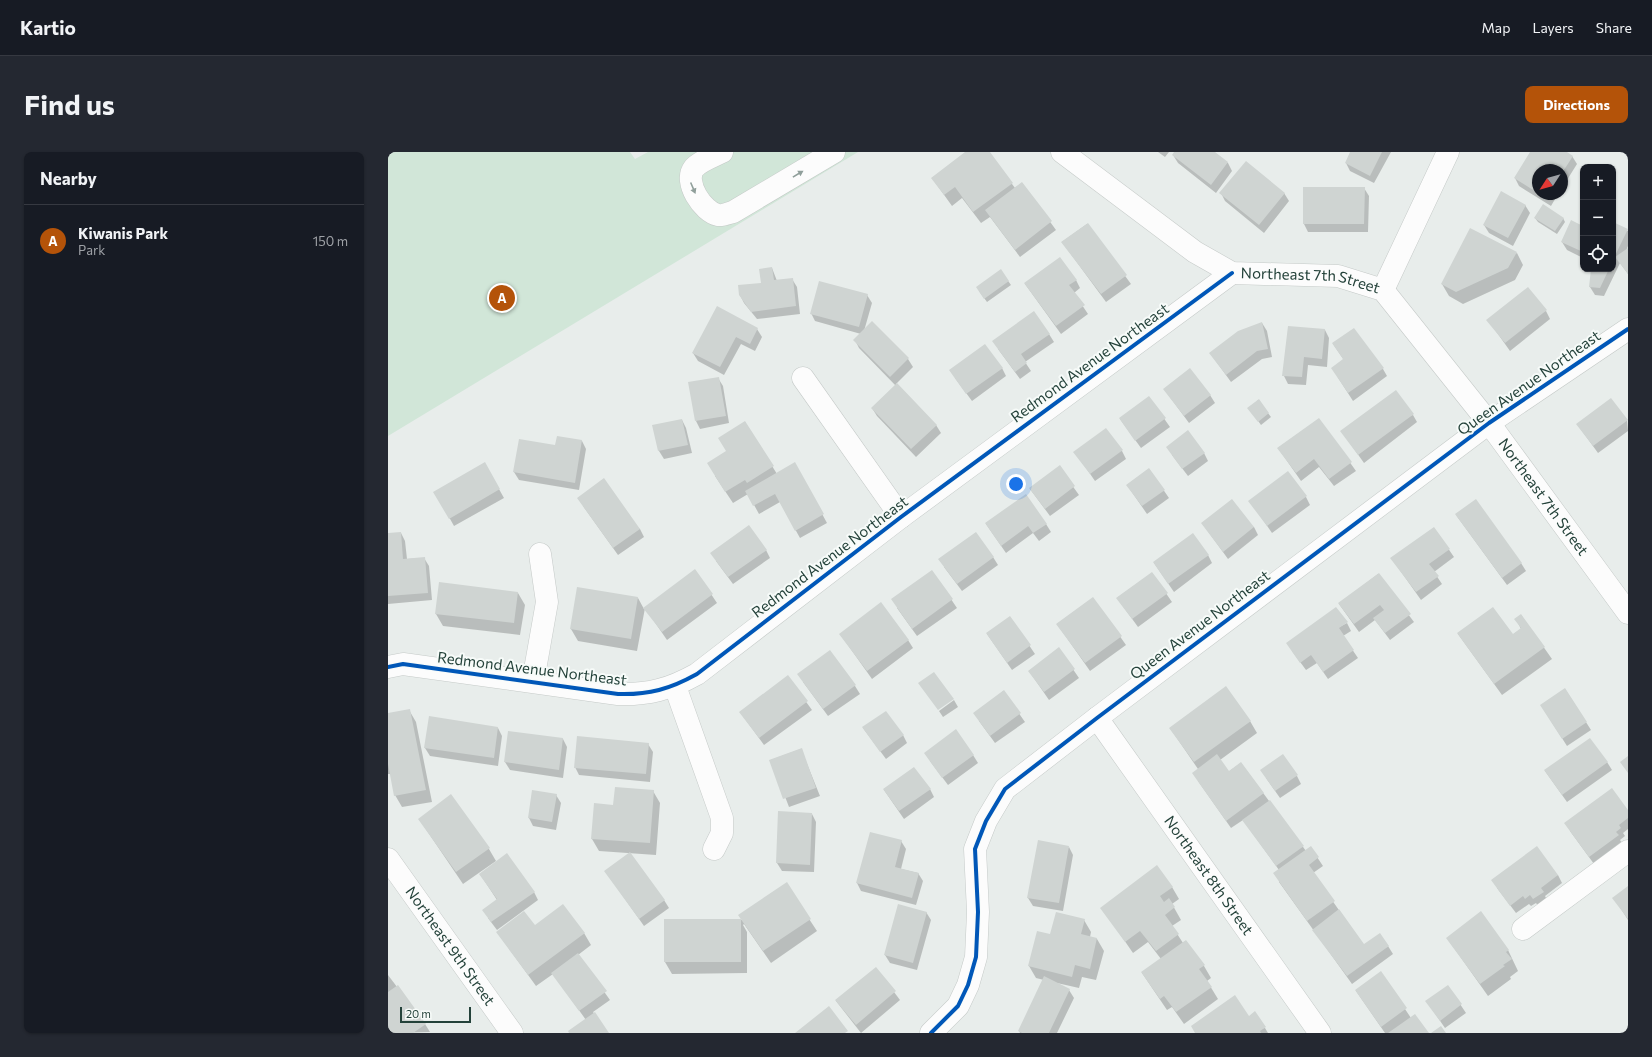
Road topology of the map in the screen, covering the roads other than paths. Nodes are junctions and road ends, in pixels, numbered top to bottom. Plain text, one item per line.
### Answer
1 (722, 152) edge
2 (834, 152) edge
3 (1062, 152) edge
4 (1448, 152) edge
5 (1232, 273) junction
6 (1383, 290) junction
7 (1628, 329) edge
8 (803, 378) dead end
9 (1489, 423) junction
10 (901, 517) junction
11 (540, 554) dead end
12 (1628, 614) edge
13 (388, 667) edge
14 (533, 681) junction
15 (675, 686) junction
16 (1096, 718) junction
17 (714, 849) dead end
18 (1628, 851) edge
19 (388, 859) edge
20 (1523, 929) dead end
21 (512, 1033) edge
22 (931, 1033) edge
23 (1320, 1033) edge

1 -> 2 street
3 - 5 street, Northeast 7th Street
4 - 6 street
5 - 6 street, Northeast 7th Street
5 - 10 street, Redmond Avenue Northeast
6 - 9 street, Northeast 7th Street
7 - 9 street, Queen Avenue Northeast
8 - 10 street
9 - 12 street, Northeast 7th Street
9 - 16 street, Queen Avenue Northeast
10 - 15 street, Redmond Avenue Northeast
11 - 14 street
13 - 14 street, Redmond Avenue Northeast
14 - 15 street, Redmond Avenue Northeast
15 - 17 street
16 - 22 street, Queen Avenue Northeast
16 - 23 street, Northeast 8th Street
18 - 20 street
19 - 21 street, Northeast 9th Street

